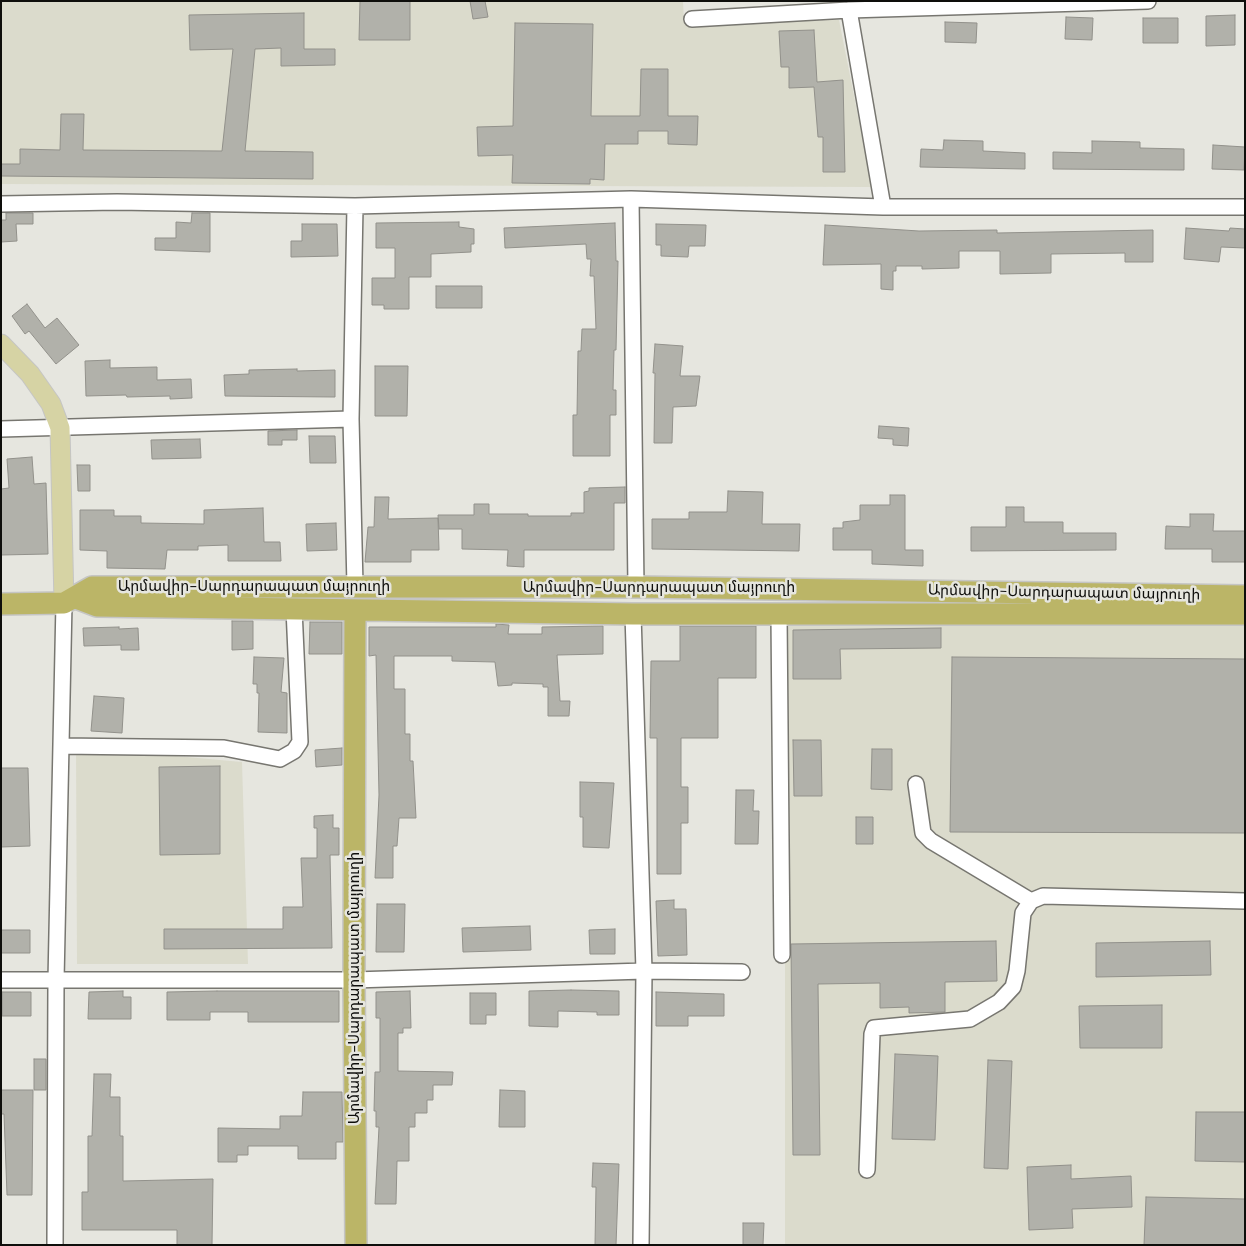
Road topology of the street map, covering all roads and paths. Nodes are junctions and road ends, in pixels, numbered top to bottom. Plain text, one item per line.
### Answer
1 (1148, 1) edge
2 (849, 10) junction
3 (692, 18) dead end
4 (631, 200) junction
5 (1, 204) edge
6 (355, 206) junction
7 (883, 207) junction
8 (1245, 207) edge
9 (1, 344) edge
10 (351, 419) junction
11 (1, 428) edge
12 (60, 428) junction
13 (355, 586) junction
14 (636, 587) junction
15 (1245, 596) edge
16 (70, 600) junction
17 (1, 604) edge
18 (1086, 604) junction
19 (294, 609) junction
20 (355, 610) junction
21 (633, 614) junction
22 (1245, 614) edge
23 (779, 615) junction
24 (61, 746) junction
25 (916, 784) dead end
26 (1031, 900) junction
27 (1245, 901) edge
28 (782, 955) dead end
29 (644, 971) junction
30 (742, 972) dead end
31 (1, 980) edge
32 (56, 980) junction
33 (354, 980) junction
34 (867, 1170) dead end
35 (55, 1245) edge
36 (356, 1245) edge
37 (641, 1245) edge

1 - 2 street
2 - 3 street
2 - 7 street
4 - 6 street
4 - 7 street
4 - 14 street
5 - 6 street
6 - 10 street
7 - 8 street
9 - 12 main road
10 - 12 street
10 - 13 street
11 - 12 street
12 - 16 main road
13 - 14 highway, Արմավիր-Սարդարապատ մայրուղի
13 - 16 highway, Արմավիր-Սարդարապատ մայրուղի
14 - 18 highway, Արմավիր-Սարդարապատ մայրուղի
15 - 18 highway, Արմավիր-Սարդարապատ մայրուղի
16 - 17 highway, Արմավիր-Սարդարապատ մայրուղի
16 - 19 highway, Արմավիր-Սարդարապատ մայրուղի
16 - 24 street
18 - 22 highway, Արմավիր-Սարդարապատ մայրուղի
18 - 23 highway, Արմավիր-Սարդարապատ մայրուղի
19 - 20 highway, Արմավիր-Սարդարապատ մայրուղի
19 - 24 street
20 - 21 highway, Արմավիր-Սարդարապատ մայրուղի
20 - 33 highway, Արմավիր-Սարդարապատ մայրուղի
21 - 23 highway, Արմավիր-Սարդարապատ մայրուղի
21 - 29 street
23 - 28 street
24 - 32 street
25 - 26 street
26 - 27 street
26 - 34 street
29 - 30 street
29 - 33 street
29 - 37 street
31 - 32 street
32 - 33 street
32 - 35 street
33 - 36 highway, Արմավիր-Սարդարապատ մայրուղի

